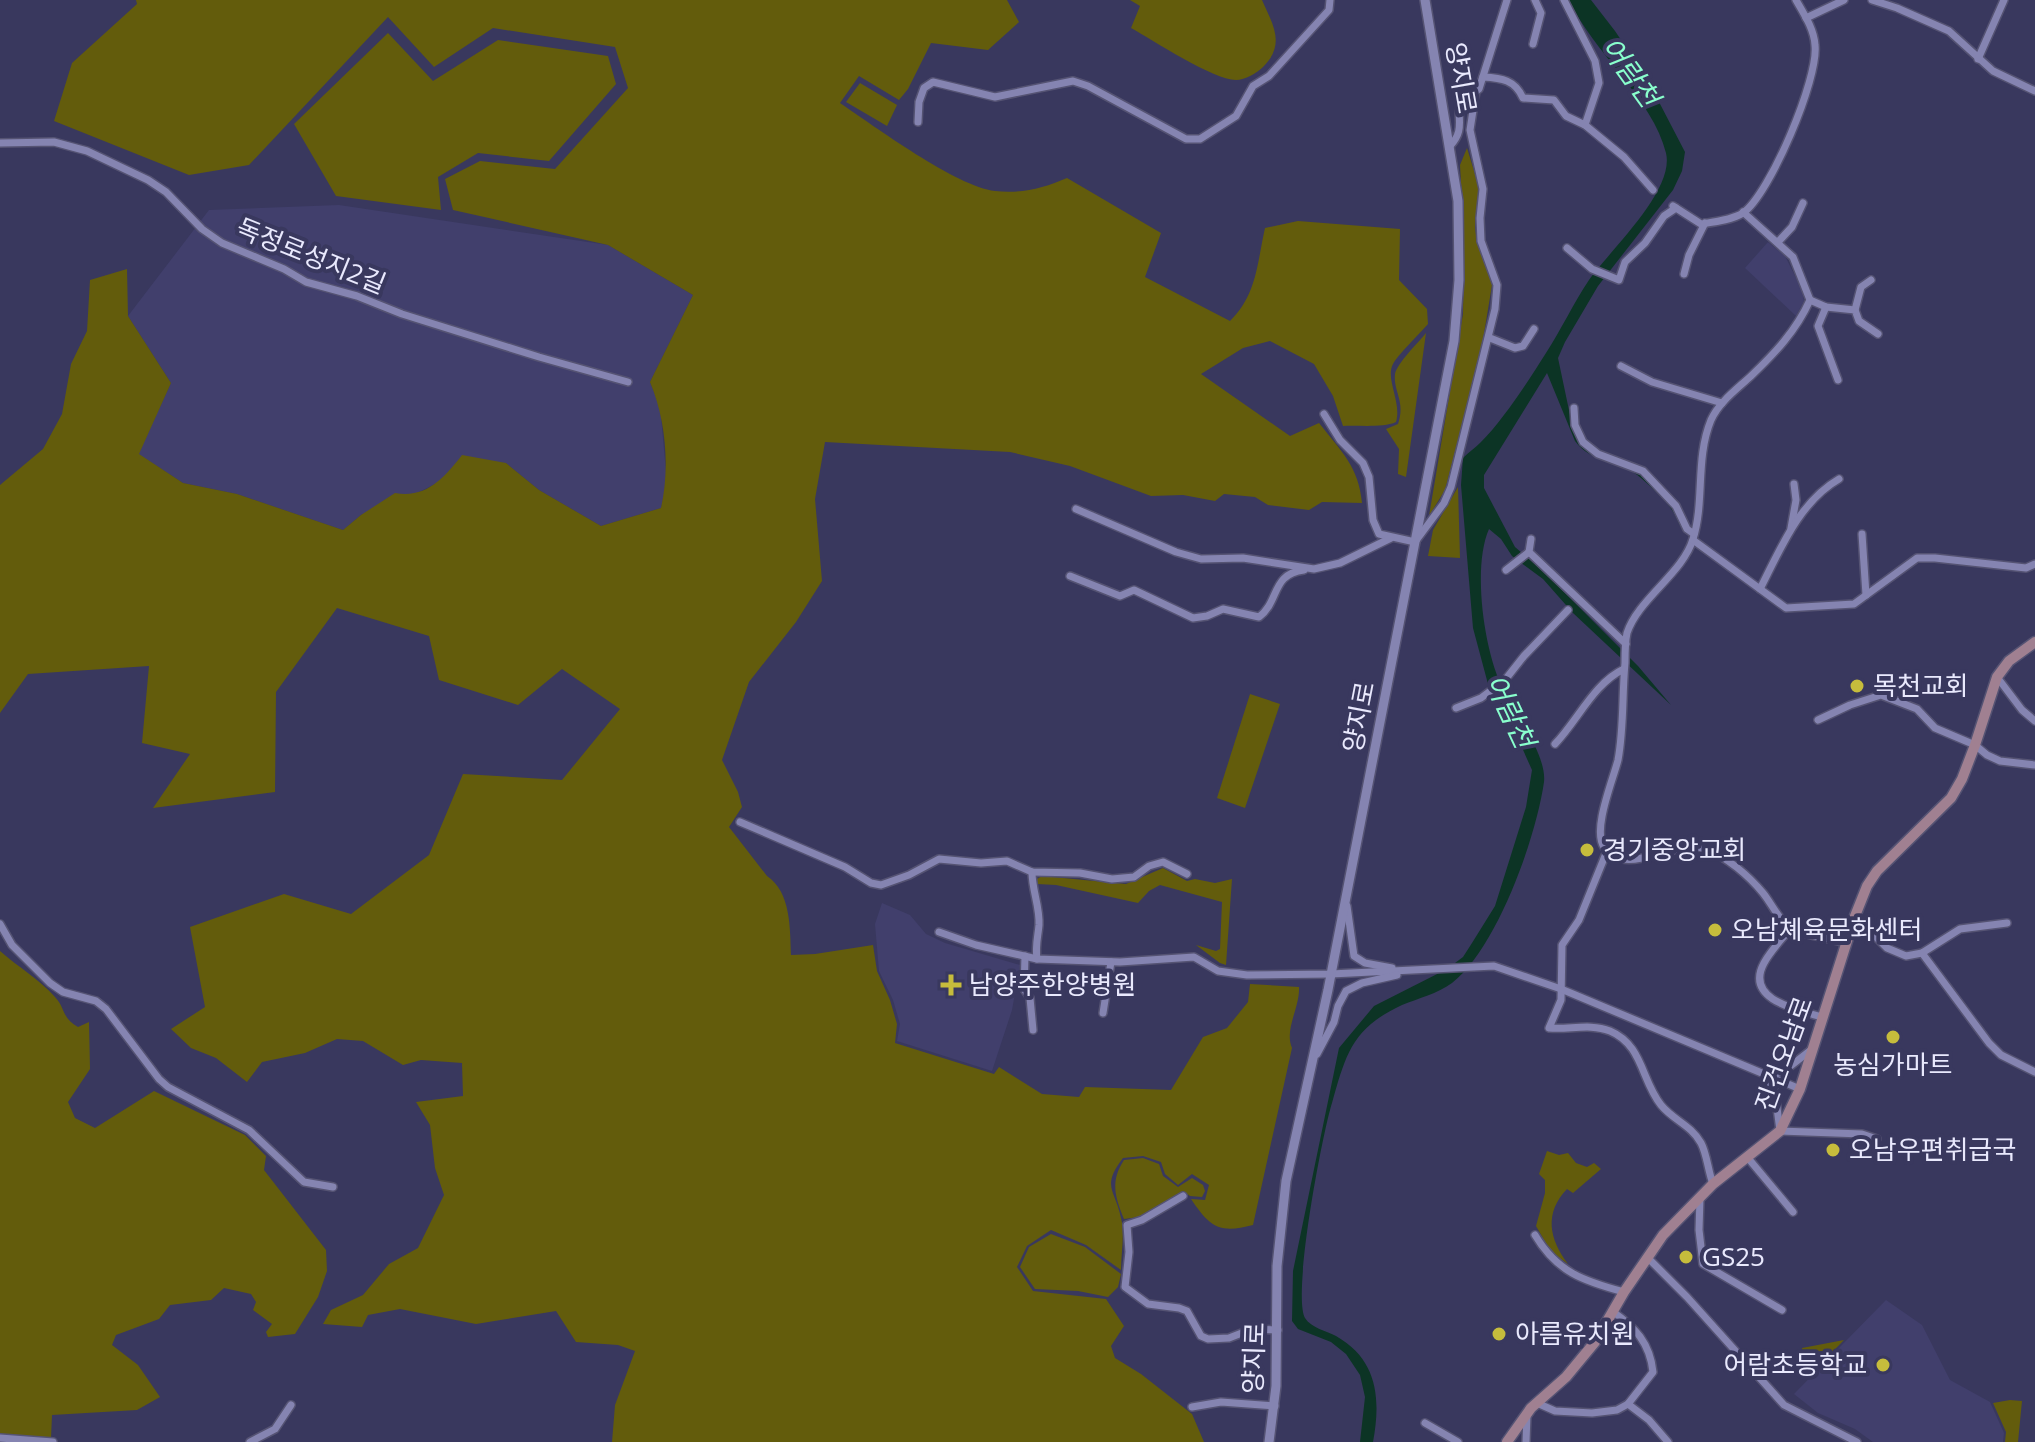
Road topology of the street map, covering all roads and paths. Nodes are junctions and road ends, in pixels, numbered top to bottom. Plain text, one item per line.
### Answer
1 (1330, 0) edge
2 (1425, 0) edge
3 (1507, 0) edge
4 (1535, 0) edge
5 (1564, 0) edge
6 (1796, 0) edge
7 (1844, 0) edge
8 (1872, 0) edge
9 (2004, 0) edge
10 (1806, 18) junction
11 (1533, 44) dead end
12 (1978, 59) junction
13 (1483, 77) junction
14 (1476, 91) junction
15 (2035, 91) edge
16 (918, 122) dead end
17 (1585, 125) junction
18 (0, 143) edge
19 (1450, 146) junction
20 (1653, 190) dead end
21 (1803, 203) dead end
22 (1743, 212) junction
23 (1705, 223) junction
24 (1778, 242) junction
25 (1567, 248) dead end
26 (1684, 274) dead end
27 (1871, 280) dead end
28 (1810, 300) junction
29 (1826, 307) junction
30 (1855, 310) junction
31 (1534, 329) dead end
32 (1878, 334) dead end
33 (1490, 338) junction
34 (1621, 366) dead end
35 (1838, 380) dead end
36 (628, 382) dead end
37 (1722, 403) junction
38 (1574, 408) dead end
39 (1324, 414) dead end
40 (1839, 479) dead end
41 (1794, 484) dead end
42 (1076, 509) dead end
43 (1790, 530) junction
44 (1862, 534) dead end
45 (1693, 537) junction
46 (1391, 538) junction
47 (1531, 539) dead end
48 (1415, 542) junction
49 (1529, 552) junction
50 (2035, 564) edge
51 (1314, 569) junction
52 (1506, 570) dead end
53 (1070, 576) dead end
54 (1760, 589) junction
55 (1866, 595) junction
56 (1568, 610) dead end
57 (2035, 642) edge
58 (1626, 644) junction
59 (1624, 667) junction
60 (1997, 677) junction
61 (1456, 708) dead end
62 (1818, 720) dead end
63 (2035, 721) edge
64 (1555, 744) dead end
65 (1975, 745) junction
66 (2035, 765) edge
67 (740, 822) dead end
68 (1607, 851) junction
69 (1032, 872) junction
70 (1187, 874) dead end
71 (1346, 900) junction
72 (1855, 916) junction
73 (2007, 923) dead end
74 (0, 924) edge
75 (1791, 928) junction
76 (939, 932) dead end
77 (1846, 943) junction
78 (1922, 953) junction
79 (1025, 956) junction
80 (1037, 959) junction
81 (1111, 962) junction
82 (1414, 971) junction
83 (1331, 974) junction
84 (1561, 989) junction
85 (1103, 1013) dead end
86 (1822, 1017) junction
87 (1033, 1030) dead end
88 (1811, 1050) junction
89 (1312, 1063) junction
90 (2035, 1072) edge
91 (1763, 1074) junction
92 (1800, 1089) junction
93 (1780, 1131) junction
94 (1877, 1139) dead end
95 (1748, 1158) junction
96 (1713, 1184) junction
97 (333, 1187) dead end
98 (1183, 1196) dead end
99 (1701, 1196) junction
100 (1793, 1212) dead end
101 (1535, 1235) dead end
102 (1647, 1257) junction
103 (1624, 1292) junction
104 (1782, 1310) dead end
105 (1612, 1311) junction
106 (1278, 1330) junction
107 (1537, 1403) junction
108 (1628, 1404) junction
109 (291, 1405) dead end
110 (1275, 1406) junction
111 (1192, 1407) dead end
112 (1527, 1413) junction
113 (1425, 1423) dead end
114 (0, 1438) edge
115 (53, 1442) edge
116 (250, 1442) edge
117 (1269, 1442) edge
118 (1458, 1442) edge
119 (1507, 1442) edge
120 (1526, 1442) edge
121 (1668, 1442) edge
122 (1857, 1442) edge

1 - 16 street
2 - 19 street, 양지로
3 - 13 street
4 - 11 street
5 - 17 street
6 - 10 street
7 - 10 street
8 - 12 street
9 - 12 street
10 - 22 street
12 - 15 street
13 - 14 street
13 - 17 street
14 - 19 street
14 - 33 street
17 - 20 street
18 - 36 street, 독정로성지2길
19 - 48 street, 양지로
21 - 24 street
22 - 23 street
22 - 24 street
23 - 25 street
23 - 26 street
24 - 28 street
27 - 30 street
28 - 29 street
28 - 37 street
29 - 30 street
29 - 35 street
30 - 32 street
31 - 33 street
33 - 48 street
34 - 37 street
37 - 45 street
38 - 45 street
39 - 46 street
40 - 43 street
41 - 43 street
42 - 51 street
43 - 54 street
44 - 55 street
45 - 54 street
45 - 58 street
46 - 48 street
46 - 51 street
47 - 49 street
48 - 71 street, 양지로
49 - 52 street
49 - 58 street
50 - 55 street
51 - 53 street
54 - 55 street
56 - 61 street
57 - 60 main road, 진건오남로
58 - 59 street
59 - 64 street
59 - 68 street
60 - 63 street
60 - 65 main road, 진건오남로
62 - 65 street
65 - 66 street
65 - 72 main road, 진건오남로
67 - 69 street
68 - 75 street
68 - 84 street
69 - 70 street
69 - 80 street
71 - 82 street
71 - 83 street, 양지로
72 - 77 main road, 진건오남로
72 - 78 street
73 - 78 street
74 - 97 street
75 - 77 street
75 - 86 street
76 - 79 street
77 - 86 main road, 진건오남로
78 - 90 street
79 - 80 street
79 - 87 street
80 - 81 street
81 - 83 street
81 - 85 street
82 - 83 street
82 - 84 street
82 - 89 street
83 - 89 street, 양지로
84 - 91 street
84 - 96 street
86 - 88 main road, 진건오남로
88 - 91 street
88 - 92 main road, 진건오남로
89 - 106 street, 양지로
91 - 92 street
91 - 93 street
92 - 93 main road, 진건오남로
93 - 94 street
93 - 95 main road, 진건오남로
95 - 96 main road, 진건오남로
95 - 100 street
96 - 99 main road, 진건오남로
98 - 106 street
99 - 102 main road, 진건오남로
99 - 104 street
101 - 103 street
102 - 103 main road, 진건오남로
102 - 122 street
103 - 105 main road, 진건오남로
105 - 107 main road, 진건오남로
105 - 108 street
106 - 110 street, 양지로
107 - 108 street
107 - 112 main road, 진건오남로
108 - 121 street
109 - 116 street
110 - 111 street
110 - 117 street, 양지로
112 - 119 main road, 진건오남로
112 - 120 street
113 - 118 street
114 - 115 street

